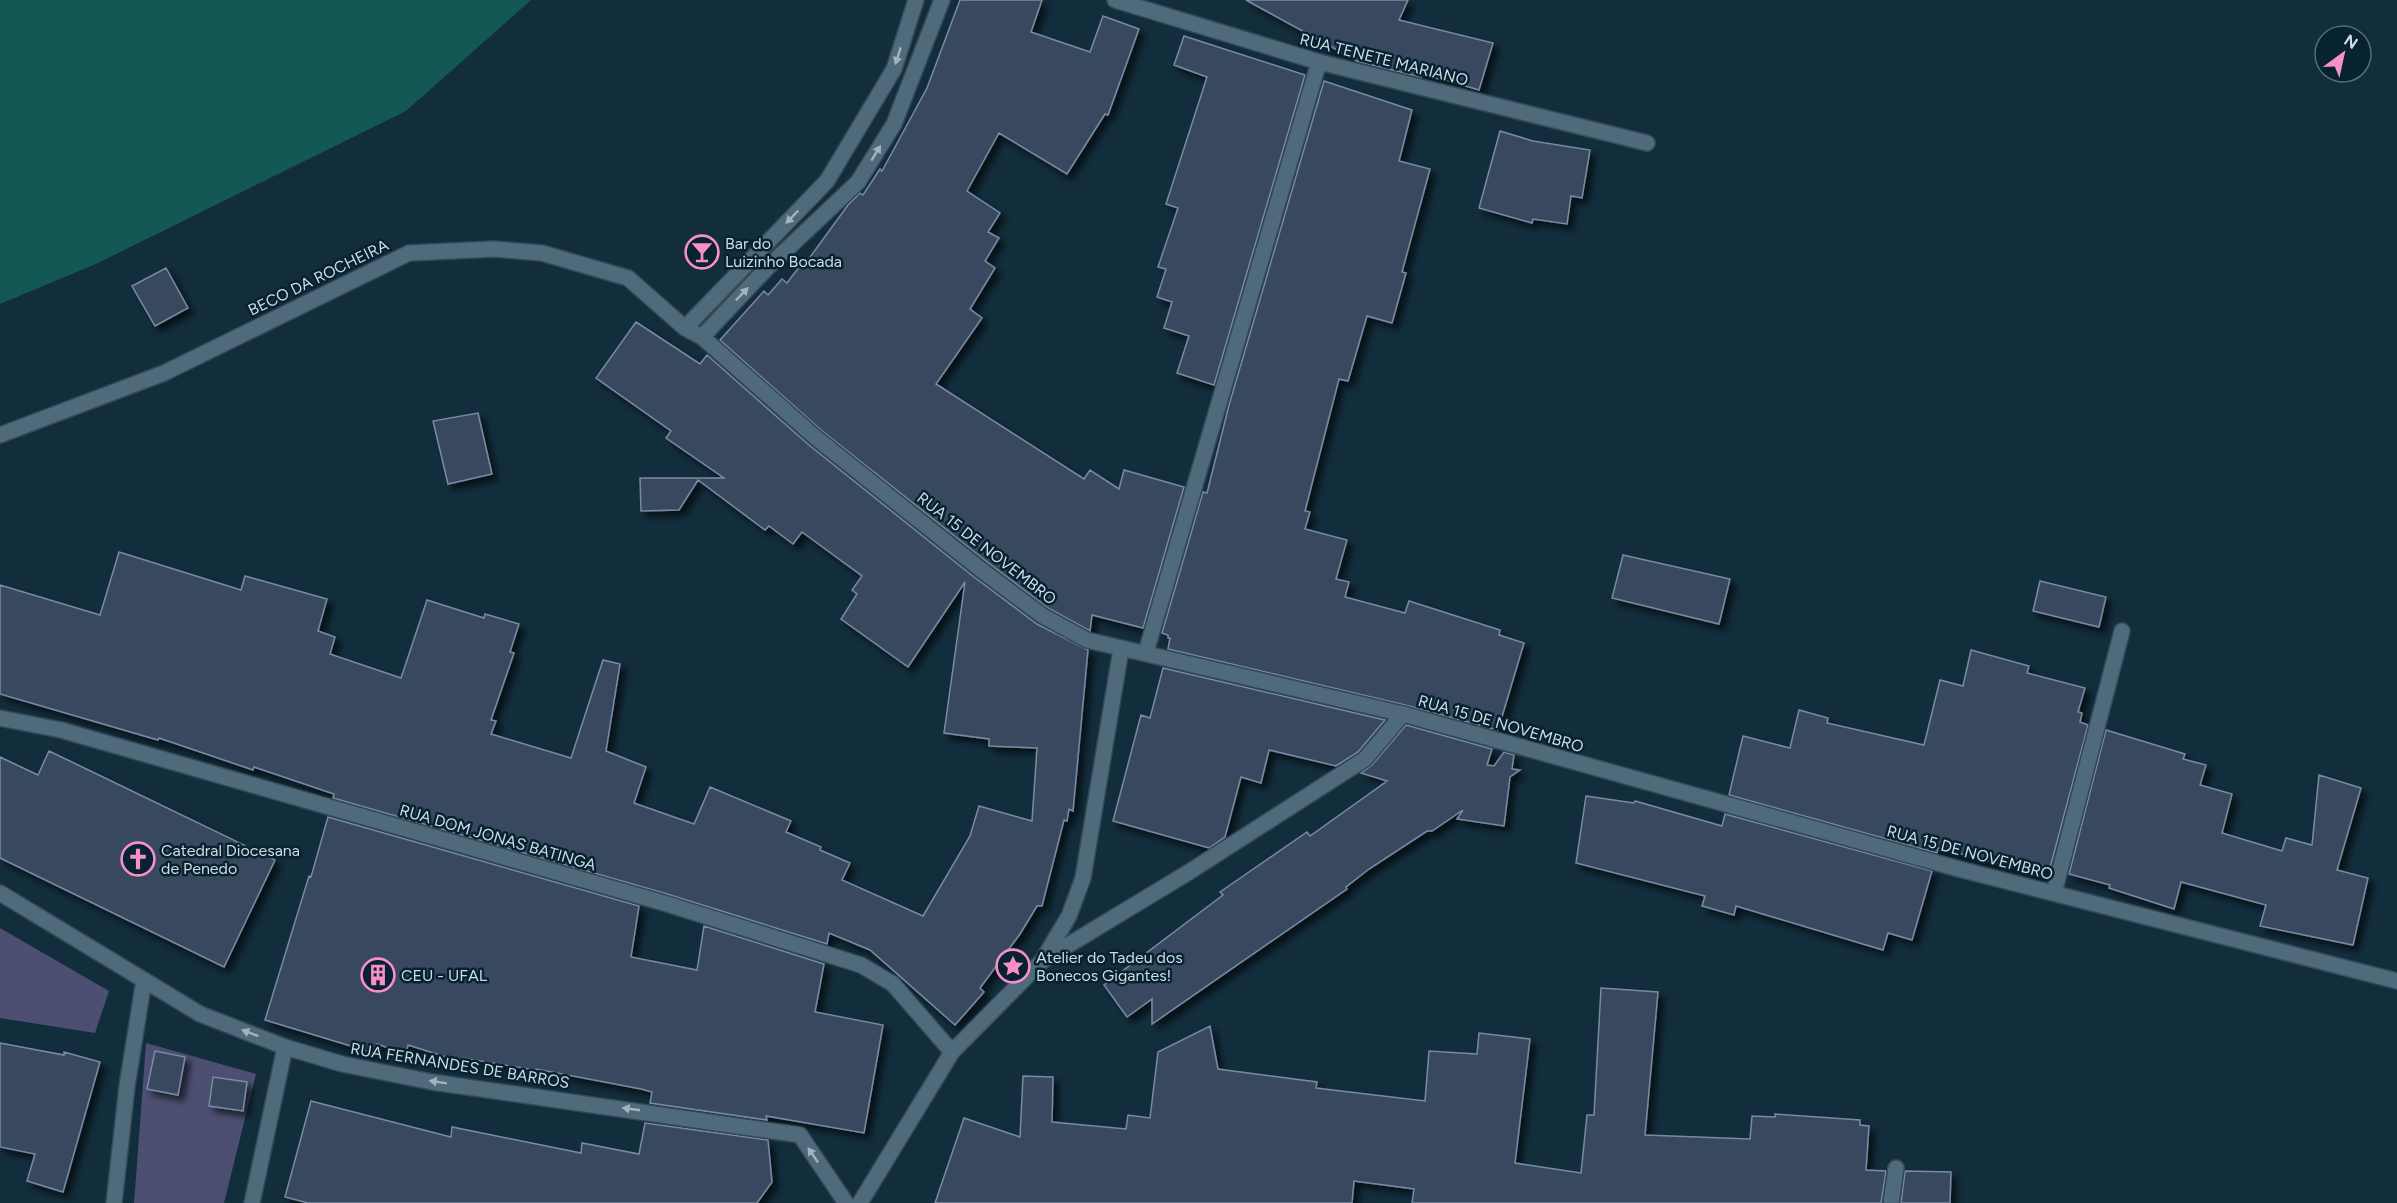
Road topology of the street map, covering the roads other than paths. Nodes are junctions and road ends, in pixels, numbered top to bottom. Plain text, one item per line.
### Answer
1 (916, 0) edge
2 (942, 0) edge
3 (1115, 0) edge
4 (1319, 62) junction
5 (1647, 143) dead end
6 (685, 327) junction
7 (702, 336) junction
8 (0, 435) edge
9 (2122, 631) dead end
10 (1121, 649) junction
11 (1146, 652) junction
12 (1403, 714) junction
13 (0, 718) edge
14 (0, 893) edge
15 (2054, 893) junction
16 (1042, 961) junction
17 (144, 980) junction
18 (2397, 981) edge
19 (285, 1047) junction
20 (952, 1052) junction
21 (1896, 1168) dead end
22 (114, 1203) edge
23 (252, 1203) edge
24 (846, 1203) edge
25 (860, 1203) edge
26 (1891, 1203) edge

1 -> 6 street
7 -> 2 street
3 - 4 street, RUA TENETE MARIANO
4 - 5 street, RUA TENETE MARIANO
4 - 11 street
6 - 7 street, RUA 15 DE NOVEMBRO
6 - 8 street, BECO DA ROCHEIRA
7 - 10 street, RUA 15 DE NOVEMBRO
9 - 15 street
10 - 11 street, RUA 15 DE NOVEMBRO
10 - 16 street
11 - 12 street, RUA 15 DE NOVEMBRO
12 - 15 street, RUA 15 DE NOVEMBRO
12 - 16 street
13 - 20 street, RUA DOM JONAS BATINGA
14 - 17 street, RUA FERNANDES DE BARROS
15 - 18 street, RUA 15 DE NOVEMBRO
16 - 20 street
19 -> 17 street, RUA FERNANDES DE BARROS
17 - 22 street
19 - 23 street
24 -> 19 street, RUA FERNANDES DE BARROS
20 - 25 street
21 - 26 street

